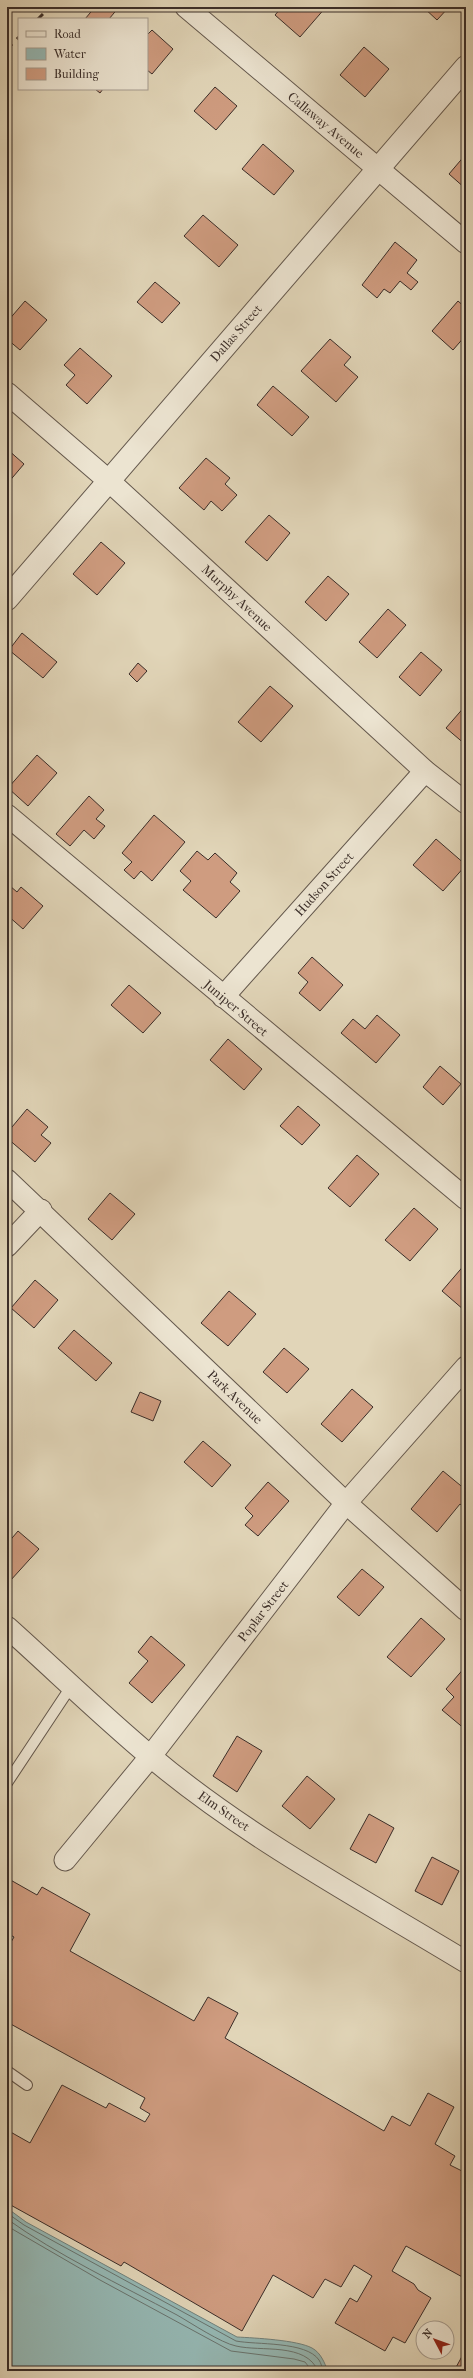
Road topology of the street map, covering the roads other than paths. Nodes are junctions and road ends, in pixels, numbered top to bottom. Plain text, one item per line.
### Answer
1 (186, 7) edge
2 (466, 67) edge
3 (378, 169) junction
4 (466, 243) edge
5 (7, 393) edge
6 (109, 481) junction
7 (7, 600) edge
8 (425, 770) junction
9 (466, 803) edge
10 (7, 815) edge
11 (223, 997) junction
12 (7, 1180) edge
13 (466, 1199) edge
14 (40, 1210) junction
15 (7, 1246) edge
16 (466, 1367) edge
17 (346, 1503) junction
18 (466, 1610) edge
19 (7, 1627) edge
20 (72, 1685) junction
21 (150, 1757) junction
22 (7, 1783) edge
23 (65, 1860) dead end
24 (466, 1962) edge
25 (7, 2071) edge
26 (27, 2085) dead end

1 - 3 street, Callaway Avenue
2 - 3 street, Dallas Street
3 - 4 street, Callaway Avenue
3 - 6 street, Dallas Street
5 - 6 street, Murphy Avenue
6 - 7 street, Dallas Street
6 - 8 street, Murphy Avenue
8 - 9 street, Murphy Avenue
8 - 11 street, Hudson Street
10 - 11 street, Juniper Street
11 - 13 street, Juniper Street
12 - 14 street, Park Avenue
14 - 15 street
14 - 17 street, Park Avenue
16 - 17 street, Poplar Street
17 - 18 street, Park Avenue
17 - 21 street, Poplar Street
19 - 20 street, Elm Street
20 - 21 street, Elm Street
20 - 22 lane
21 - 23 street, Poplar Street
21 - 24 street, Elm Street
25 - 26 lane

